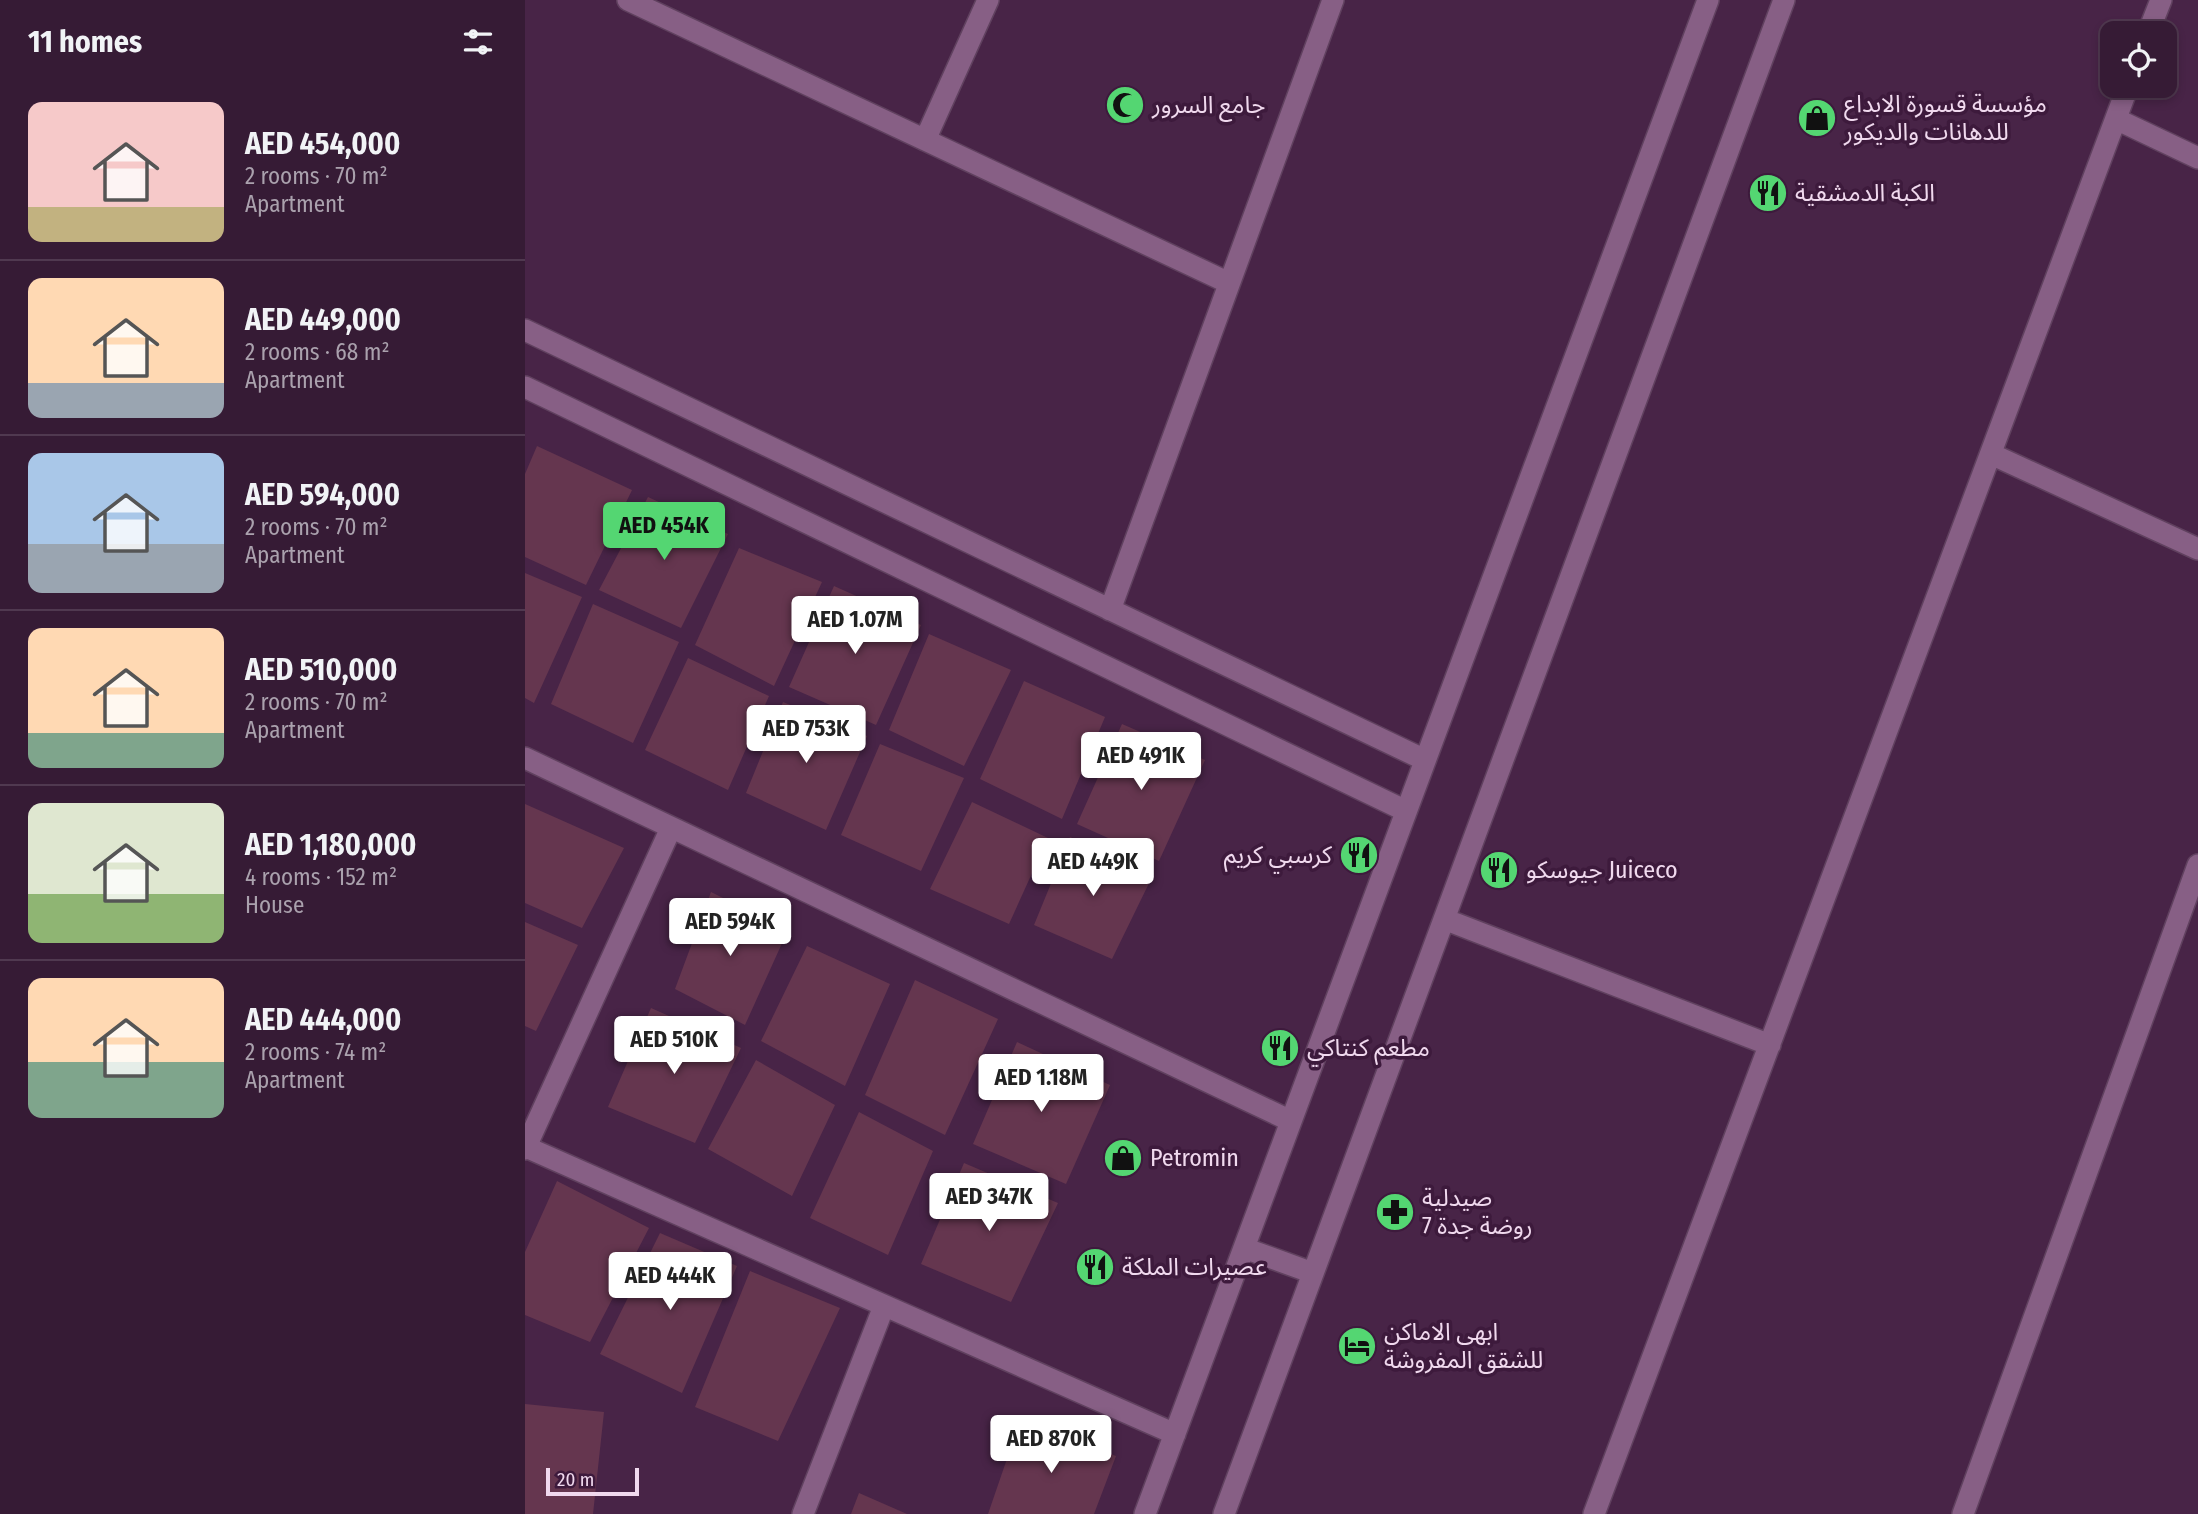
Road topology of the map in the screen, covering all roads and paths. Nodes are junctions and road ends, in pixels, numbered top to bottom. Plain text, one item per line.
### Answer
1 (988, 0) edge
2 (1333, 0) edge
3 (1708, 0) edge
4 (1784, 0) edge
5 (2161, 0) edge
6 (640, 2) edge
7 (2153, 21) edge
8 (2124, 98) edge
9 (2116, 118) junction
10 (925, 140) junction
11 (2198, 158) edge
12 (1229, 283) junction
13 (525, 330) edge
14 (525, 387) edge
15 (1991, 454) junction
16 (2198, 549) edge
17 (1110, 610) junction
18 (525, 758) edge
19 (1425, 761) junction
20 (1406, 811) junction
21 (671, 828) junction
22 (2198, 865) edge
23 (2192, 898) edge
24 (1444, 919) junction
25 (1770, 1045) junction
26 (1291, 1121) junction
27 (525, 1148) edge
28 (1244, 1248) junction
29 (1313, 1273) junction
30 (884, 1306) junction
31 (1175, 1434) junction
32 (803, 1514) edge
33 (1145, 1514) edge
34 (1224, 1514) edge
35 (1594, 1514) edge
36 (1963, 1514) edge

1 - 10 street
2 - 12 street
3 - 19 street
4 - 24 street
5 - 7 street
6 - 10 street
8 - 9 street
9 - 11 street
9 - 15 street
10 - 12 street
12 - 17 street
13 - 17 street
14 - 20 street
15 - 16 street
15 - 25 street
17 - 19 street
18 - 21 street
19 - 20 street
20 - 26 street
21 - 26 street
21 - 27 street
22 - 23 street
23 - 36 street
24 - 25 street
24 - 29 street
25 - 35 street
26 - 28 street
27 - 30 street
28 - 29 street
28 - 31 street
29 - 34 street
30 - 31 street
30 - 32 street
31 - 33 street

